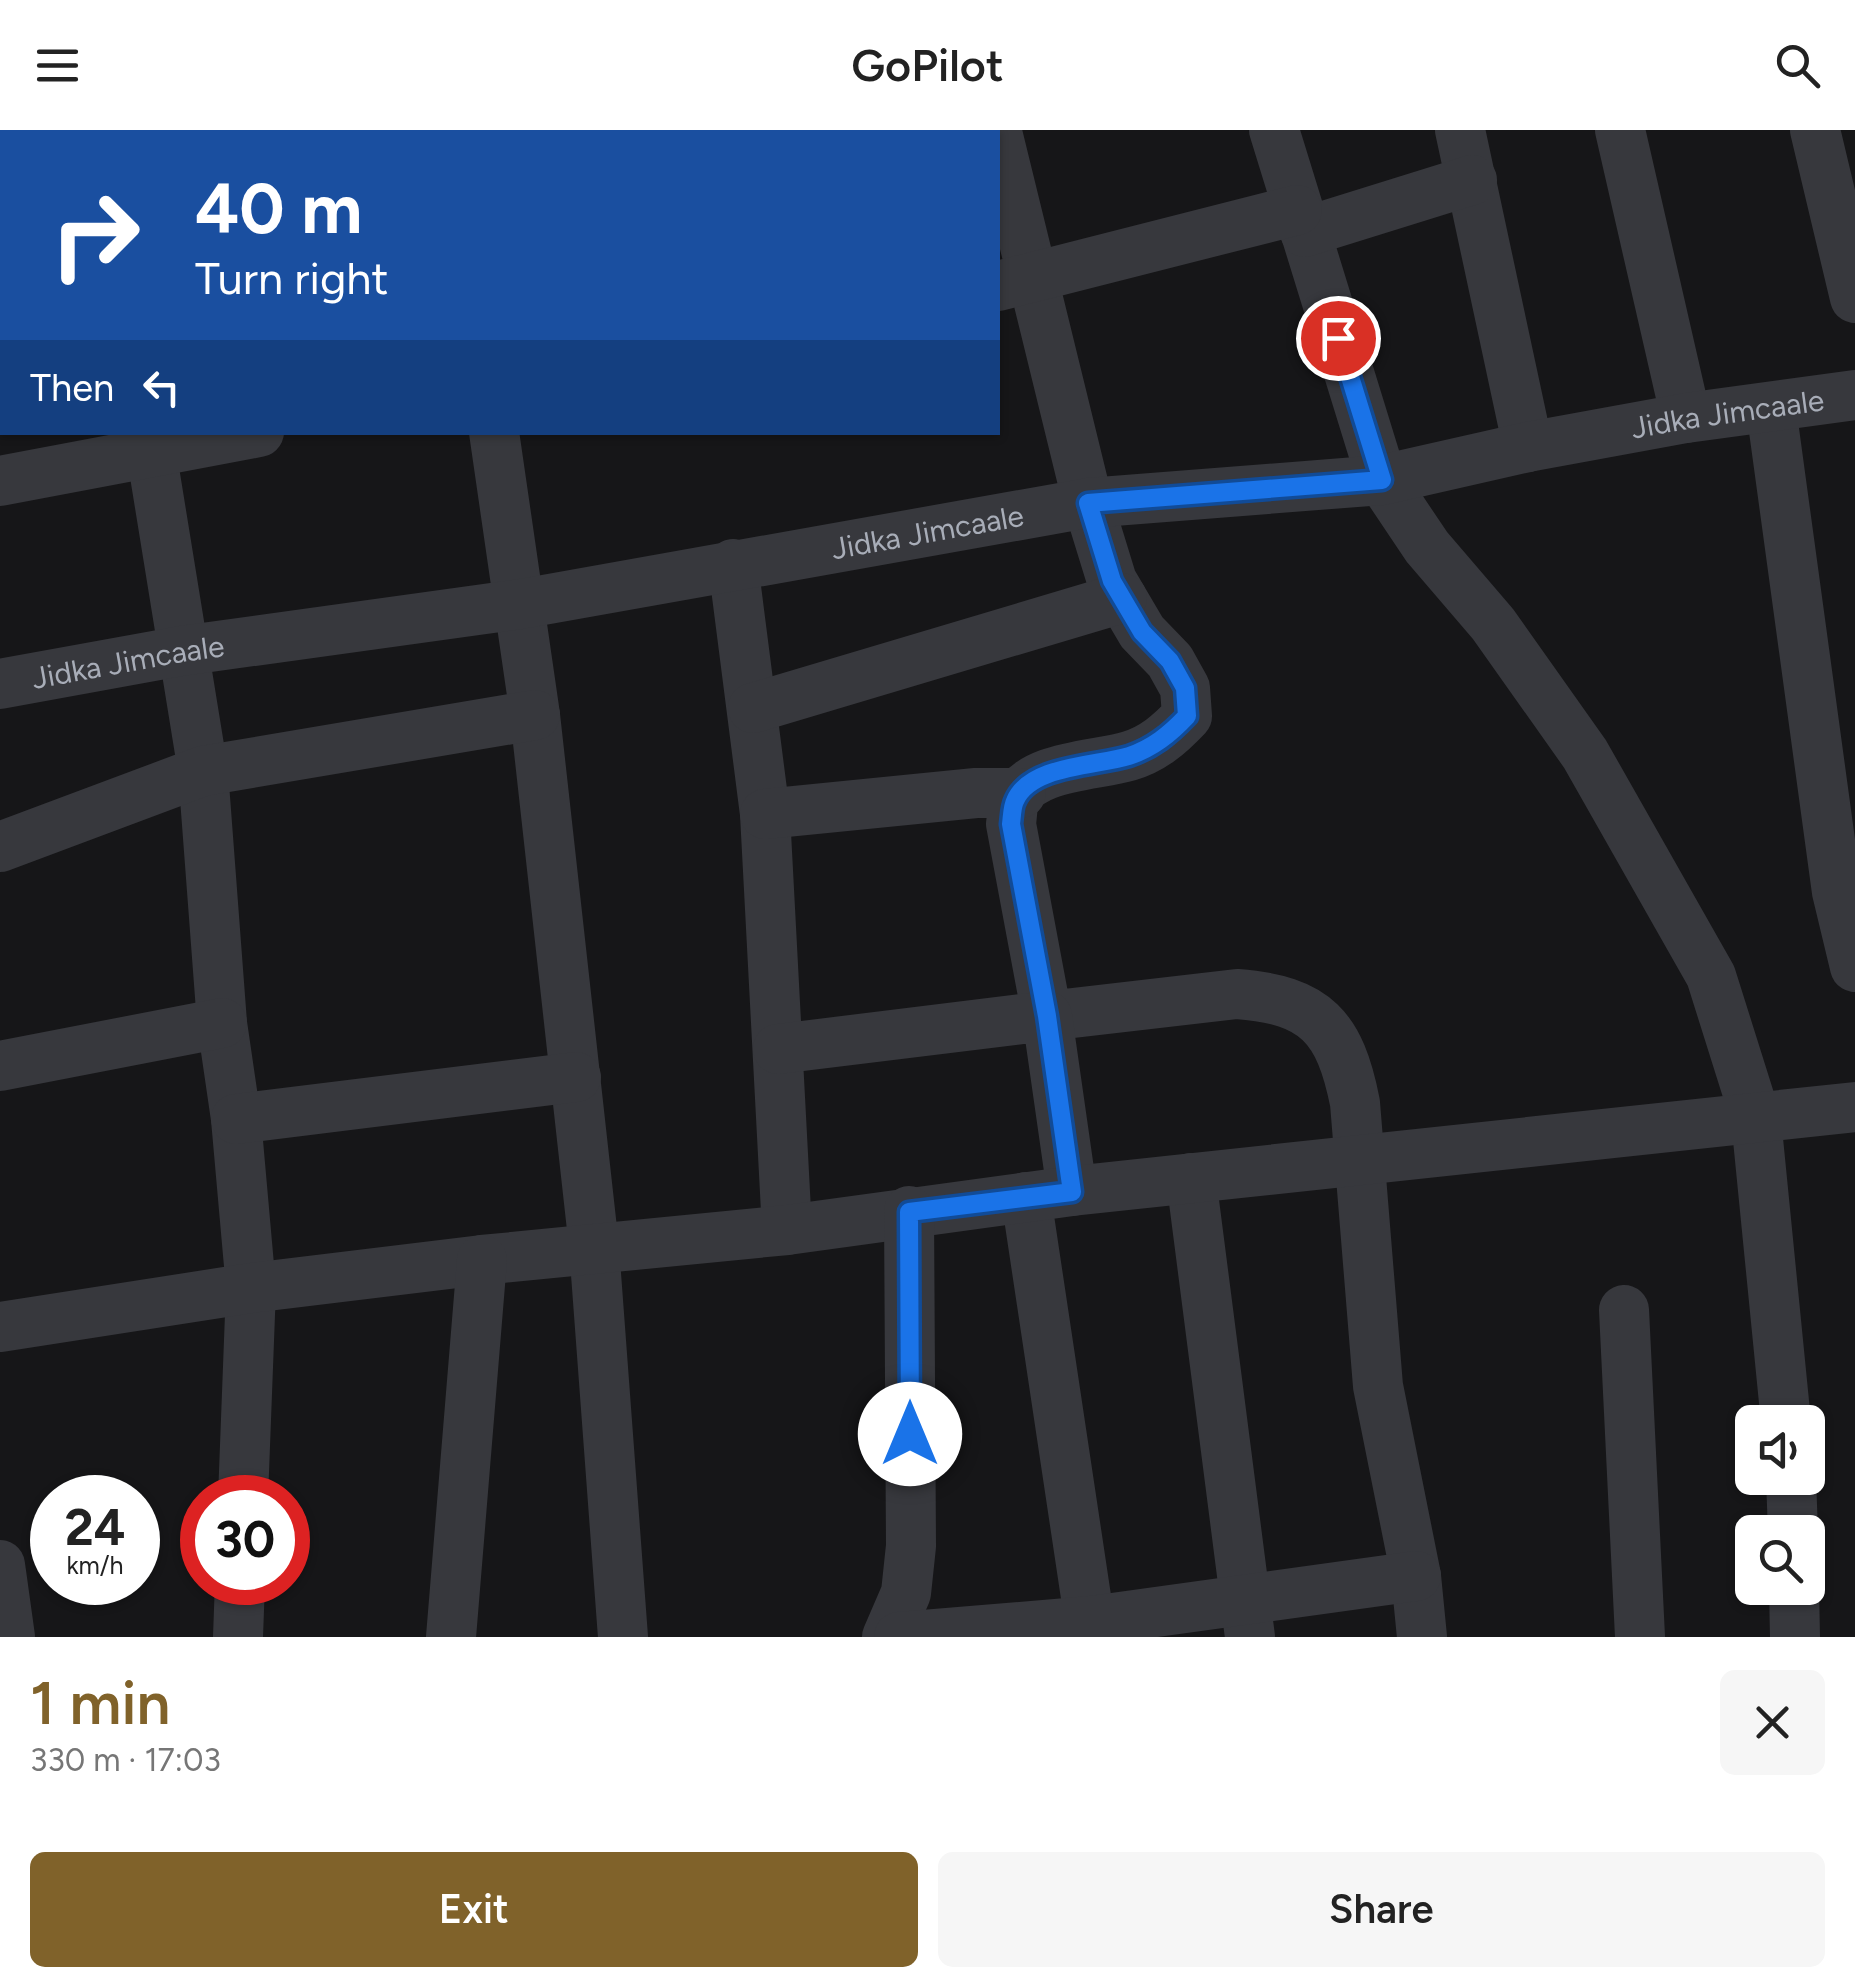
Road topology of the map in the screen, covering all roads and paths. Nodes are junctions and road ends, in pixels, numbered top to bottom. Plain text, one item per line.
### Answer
1 (1274, 130) edge
2 (1460, 130) edge
3 (1620, 130) edge
4 (1815, 130) edge
5 (1000, 157) edge
6 (1472, 180) junction
7 (1301, 221) junction
8 (1016, 282) edge
9 (1855, 298) edge
10 (1855, 395) edge
11 (1771, 408) junction
12 (1686, 418) junction
13 (226, 435) edge
14 (494, 435) edge
15 (149, 442) edge
16 (1528, 447) junction
17 (1382, 480) junction
18 (0, 481) edge
19 (1088, 503) junction
20 (734, 564) junction
21 (1122, 598) junction
22 (521, 604) junction
23 (182, 651) junction
24 (0, 684) edge
25 (753, 708) junction
26 (535, 715) junction
27 (203, 772) junction
28 (1021, 793) junction
29 (765, 814) junction
30 (0, 847) edge
31 (1855, 967) edge
32 (1047, 1016) junction
33 (222, 1022) junction
34 (778, 1049) junction
35 (0, 1066) edge
36 (576, 1078) junction
37 (1855, 1107) edge
38 (1756, 1119) junction
39 (236, 1120) junction
40 (1360, 1159) junction
41 (1190, 1178) junction
42 (1049, 1194) junction
43 (909, 1212) junction
44 (787, 1230) junction
45 (594, 1247) junction
46 (482, 1260) junction
47 (251, 1288) junction
48 (1624, 1310) dead end
49 (0, 1327) edge
50 (1784, 1405) edge
51 (244, 1475) edge
52 (0, 1566) edge
53 (1416, 1576) junction
54 (239, 1605) edge
55 (1794, 1605) edge
56 (1248, 1619) edge
57 (1092, 1629) edge
58 (10, 1637) edge
59 (238, 1637) edge
60 (451, 1637) edge
61 (623, 1637) edge
62 (888, 1637) edge
63 (900, 1637) edge
64 (1422, 1637) edge
65 (1640, 1637) edge
66 (1795, 1637) edge

1 - 7 street
2 - 6 street
3 - 12 street
4 - 9 street
5 - 8 street
6 - 7 street
6 - 16 street
7 - 8 street
7 - 17 street
8 - 19 street
10 - 11 street, Jidka Jimcaale
11 - 12 street, Jidka Jimcaale
11 - 31 street
12 - 16 street, Jidka Jimcaale
13 - 15 street
14 - 22 street
15 - 18 street
15 - 23 street
16 - 17 street, Jidka Jimcaale
17 - 19 street, Jidka Jimcaale
17 - 38 street
19 - 20 street, Jidka Jimcaale
19 - 21 street
20 - 22 street, Jidka Jimcaale
20 - 25 street
21 - 25 street
21 - 28 street
22 - 23 street, Jidka Jimcaale
22 - 26 street
23 - 24 street, Jidka Jimcaale
23 - 27 street
25 - 29 street
26 - 27 street
26 - 36 street
27 - 30 street
27 - 33 street
28 - 29 street
28 - 32 street
29 - 34 street
32 - 34 street
32 - 40 street
32 - 42 street
33 - 35 street
33 - 39 street
34 - 44 street
36 - 39 street
36 - 45 street
37 - 38 street
38 - 40 street
38 - 50 street
39 - 47 street
40 - 41 street
40 - 53 street
41 - 42 street
41 - 56 street
42 - 43 street
42 - 57 street
43 - 44 street
43 - 62 street
44 - 45 street
45 - 46 street
45 - 61 street
46 - 47 street
46 - 60 street
47 - 49 street
47 - 51 street
48 - 65 street
52 - 58 street
53 - 56 street
53 - 64 street
54 - 59 street
55 - 66 street
56 - 57 street
57 - 63 street

